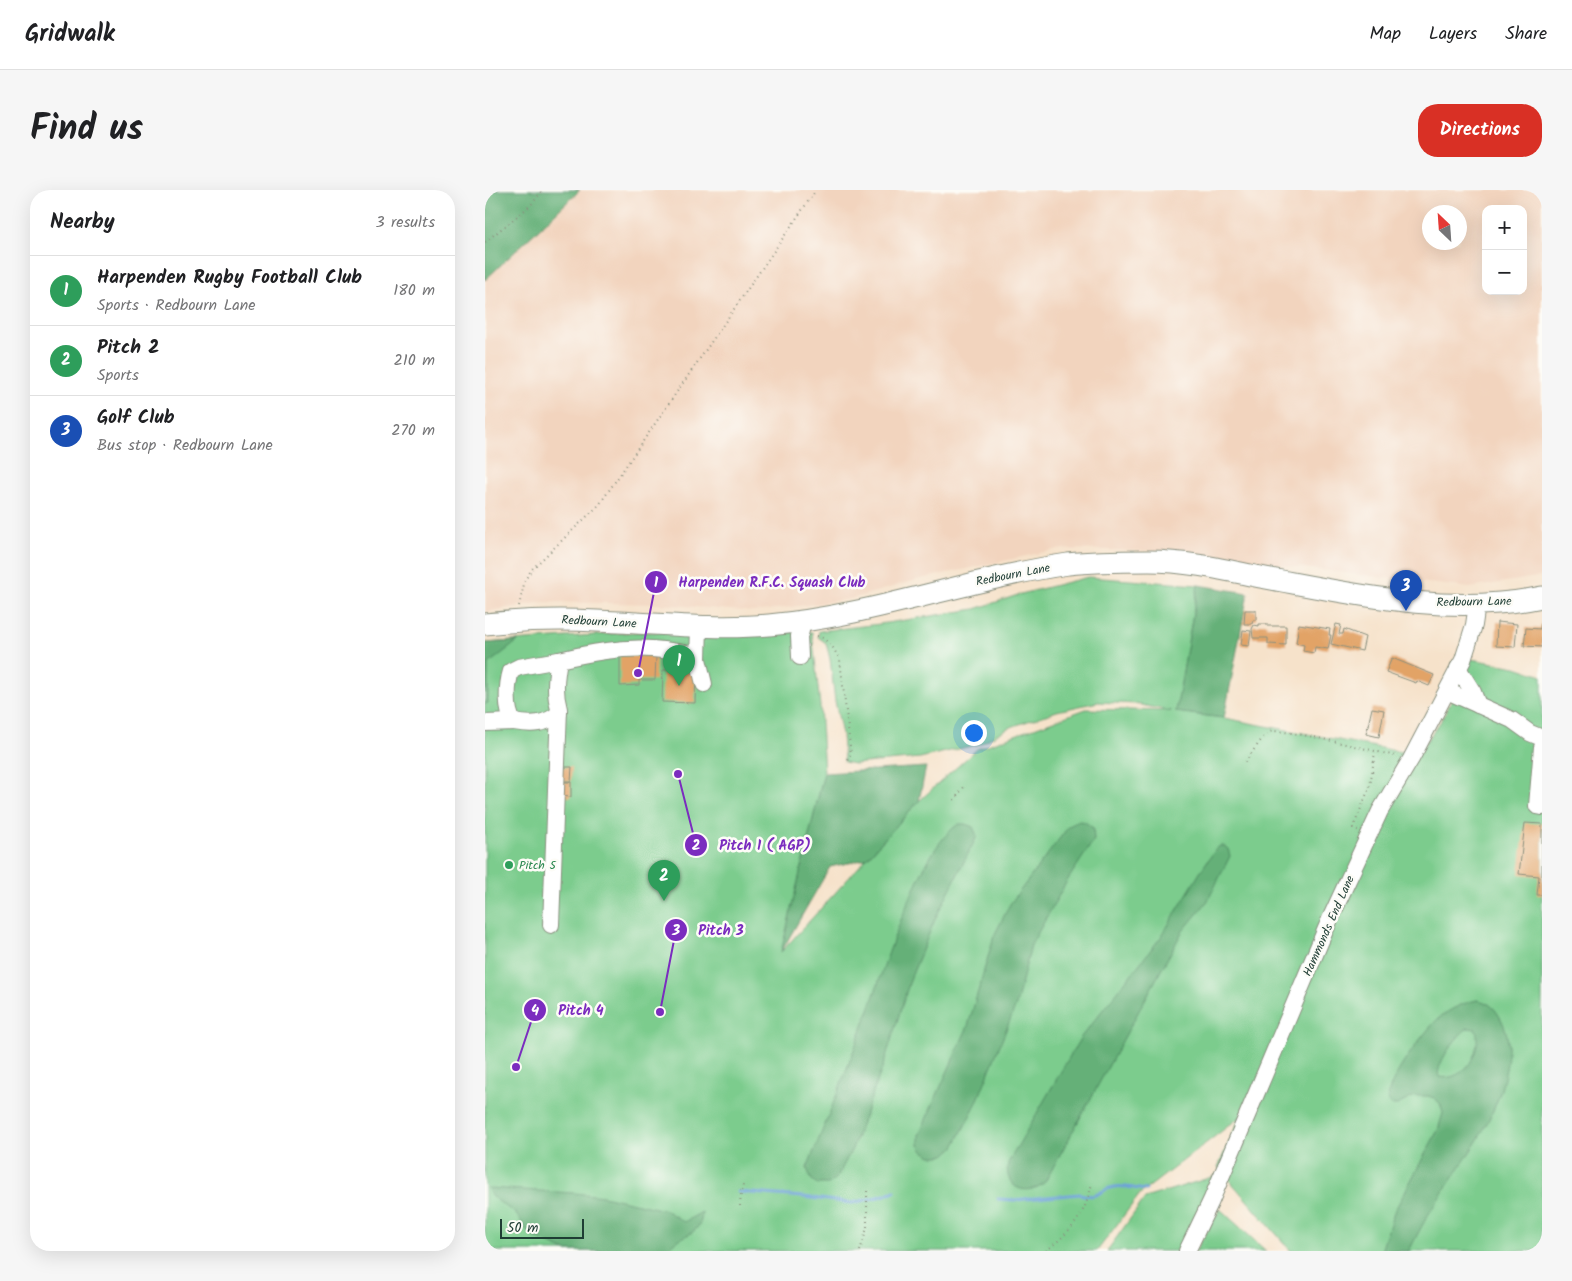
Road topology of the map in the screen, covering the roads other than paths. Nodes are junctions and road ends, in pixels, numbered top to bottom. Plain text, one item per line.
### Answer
1 (1542, 597) edge
2 (1477, 604) junction
3 (485, 624) edge
4 (699, 626) junction
5 (804, 629) junction
6 (698, 655) junction
7 (800, 657) dead end
8 (559, 660) junction
9 (1458, 668) junction
10 (704, 684) dead end
11 (1447, 691) junction
12 (1478, 705) junction
13 (559, 713) junction
14 (514, 722) junction
15 (485, 723) edge
16 (1542, 738) edge
17 (1542, 747) edge
18 (1542, 807) edge
19 (551, 925) dead end
20 (1187, 1251) edge

1 - 2 main road, Redbourn Lane
2 - 5 main road, Redbourn Lane
2 - 9 street, Hammonds End Lane
3 - 4 main road, Redbourn Lane
4 - 5 main road, Redbourn Lane
4 - 6 street
5 - 7 street
6 - 8 street
6 - 10 street
8 - 13 street
8 - 14 street
9 - 11 street, Hammonds End Lane
9 - 12 street
11 - 12 street
11 - 20 street, Hammonds End Lane
12 - 16 street
13 - 14 street
13 - 19 street
14 - 15 street
17 - 18 street

